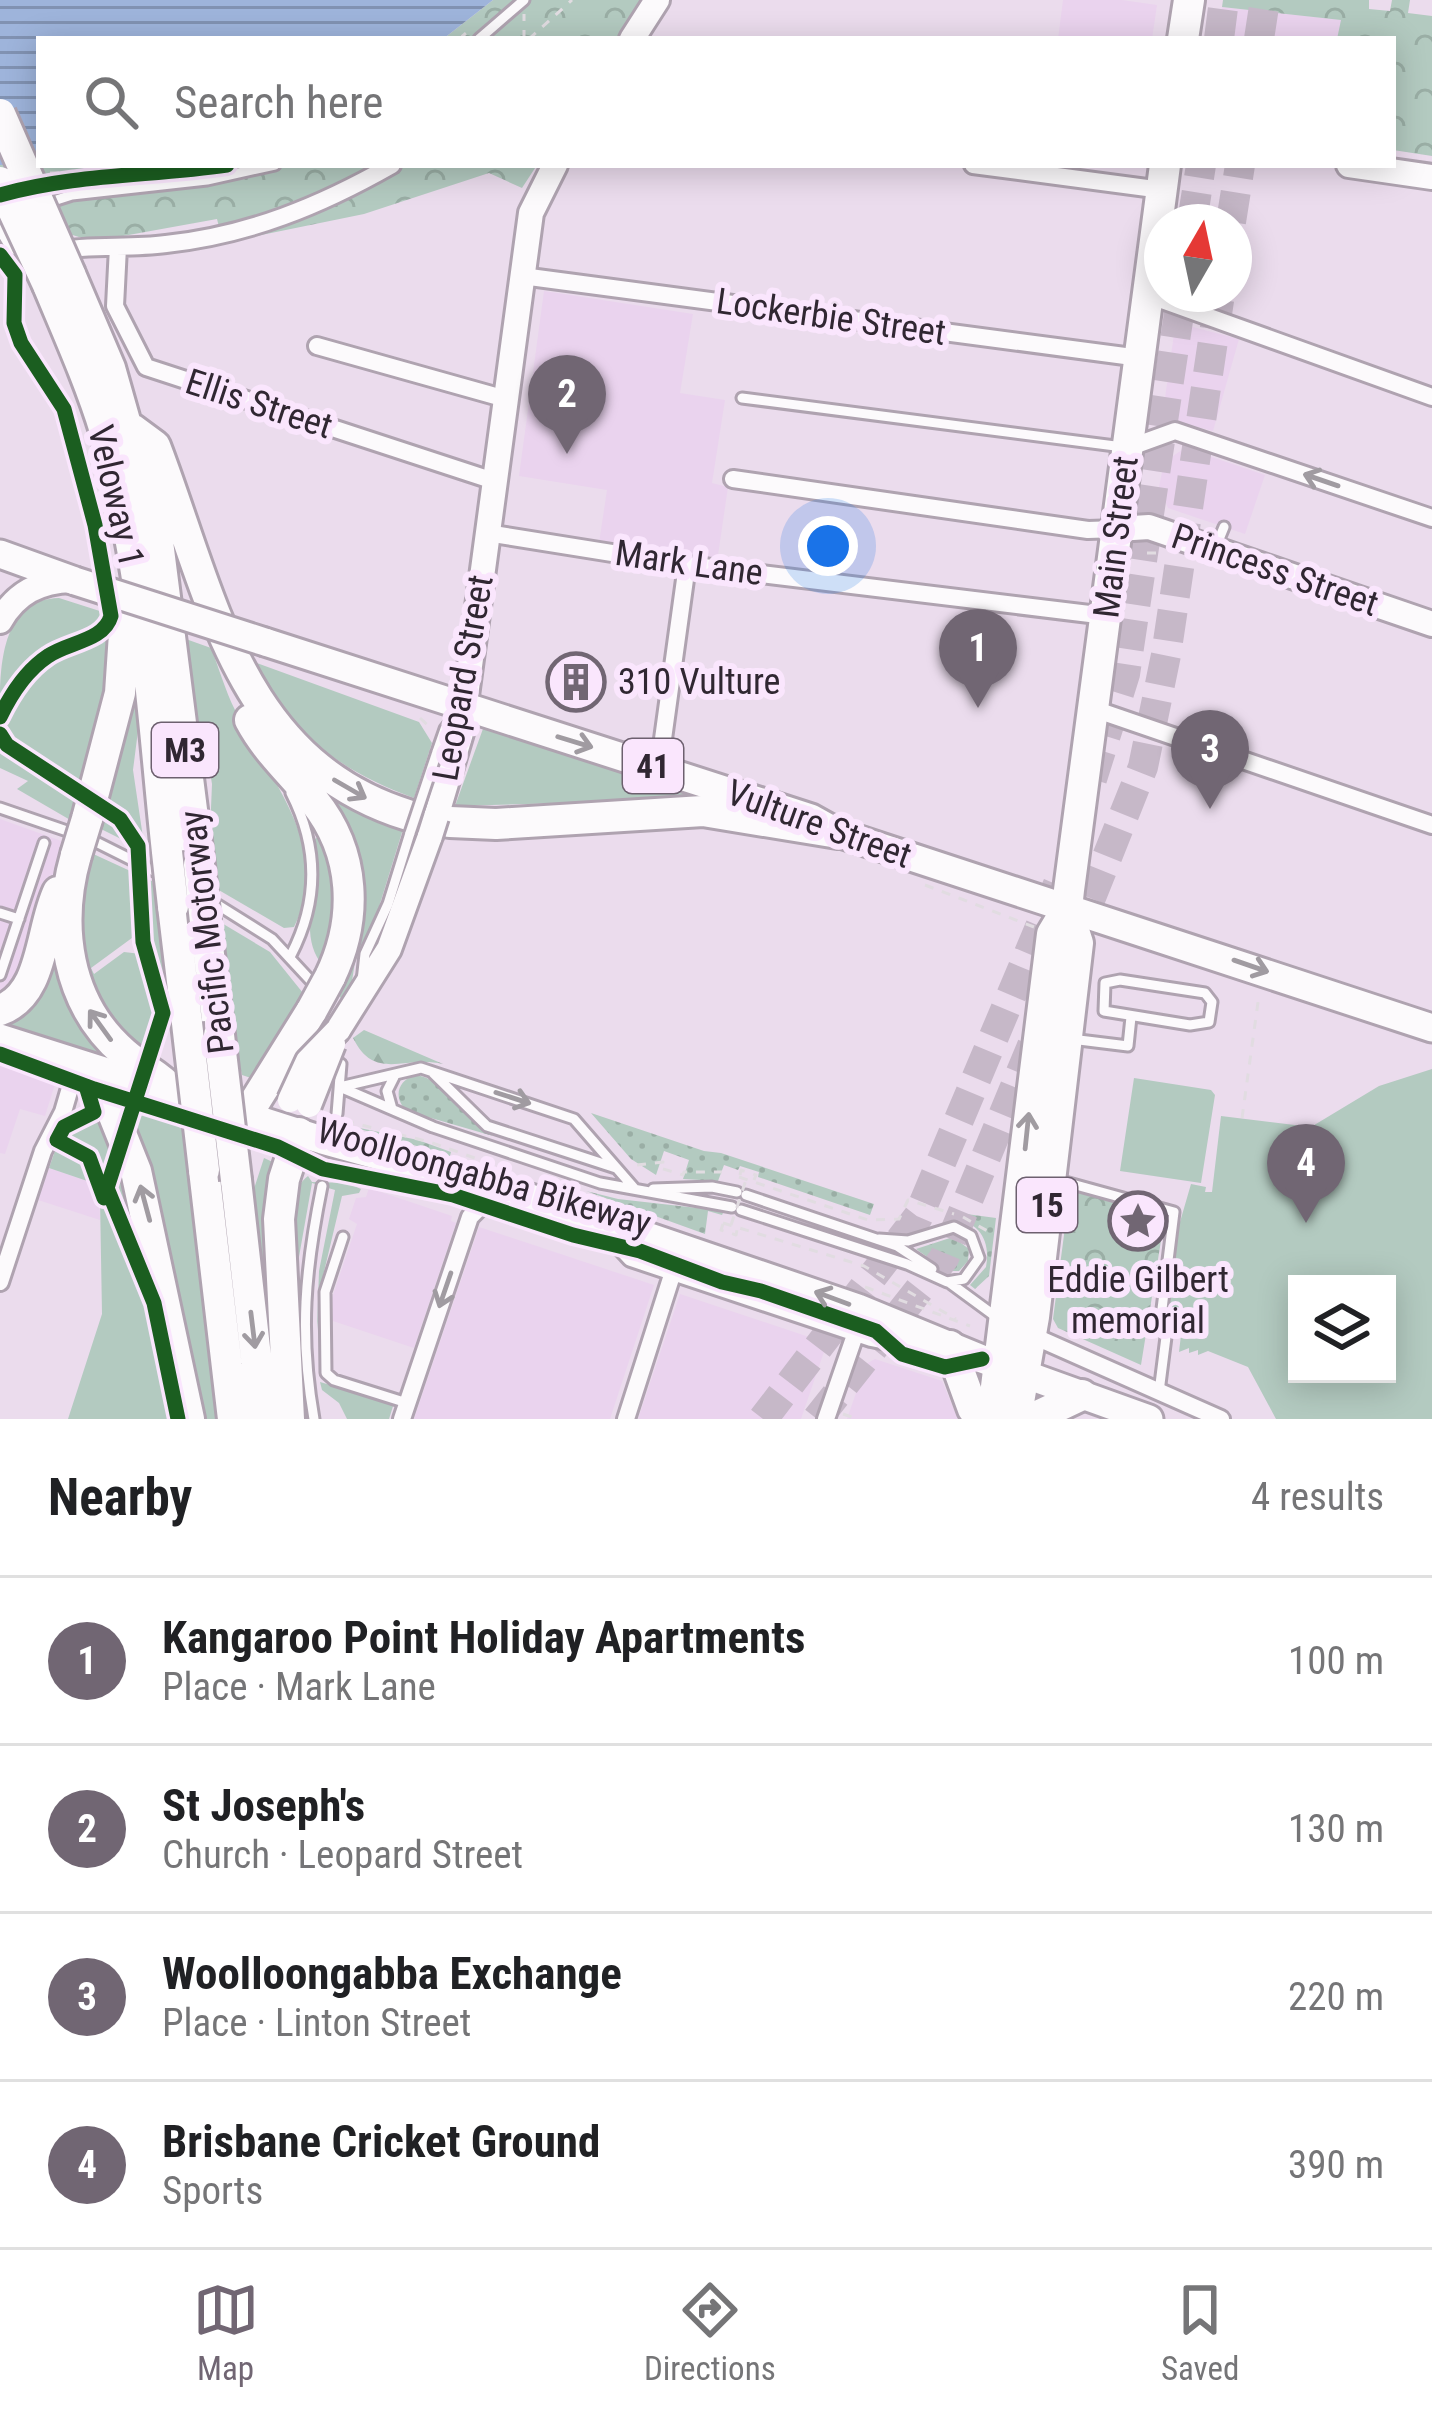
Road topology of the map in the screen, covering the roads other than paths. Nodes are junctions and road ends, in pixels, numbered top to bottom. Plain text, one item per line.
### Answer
1 (524, 0) edge
2 (657, 0) edge
3 (1189, 0) edge
4 (481, 33) edge
5 (634, 36) edge
6 (1183, 36) edge
7 (0, 114) edge
8 (261, 168) edge
9 (387, 168) edge
10 (553, 168) edge
11 (1017, 168) edge
12 (1370, 168) edge
13 (1432, 177) edge
14 (1164, 178) edge
15 (0, 182) edge
16 (0, 222) edge
17 (118, 247) junction
18 (522, 276) junction
19 (59, 279) junction
20 (1146, 312) edge
21 (1195, 312) edge
22 (317, 346) dead end
23 (1140, 358) junction
24 (82, 372) junction
25 (1432, 397) edge
26 (742, 398) dead end
27 (506, 399) junction
28 (129, 427) junction
29 (1128, 448) junction
30 (733, 479) dead end
31 (494, 482) junction
32 (1432, 518) edge
33 (1117, 529) junction
34 (488, 533) junction
35 (0, 556) edge
36 (687, 565) junction
37 (75, 580) junction
38 (1106, 616) junction
39 (0, 621) edge
40 (1432, 624) edge
41 (247, 685) junction
42 (464, 707) junction
43 (1094, 709) junction
44 (658, 768) junction
45 (290, 776) junction
46 (0, 808) edge
47 (1432, 825) edge
48 (425, 826) junction
49 (838, 833) junction
50 (44, 843) dead end
51 (79, 844) junction
52 (161, 861) junction
53 (1067, 909) junction
54 (0, 913) edge
55 (212, 914) junction
56 (19, 919) junction
57 (291, 955) junction
58 (0, 975) edge
59 (321, 979) junction
60 (0, 1010) edge
61 (1131, 1018) junction
62 (1432, 1028) edge
63 (1066, 1038) junction
64 (0, 1039) edge
65 (341, 1064) dead end
66 (429, 1070) junction
67 (401, 1071) junction
68 (340, 1087) junction
69 (100, 1088) junction
70 (179, 1108) junction
71 (396, 1113) junction
72 (337, 1114) dead end
73 (246, 1116) junction
74 (294, 1116) junction
75 (618, 1169) junction
76 (1050, 1178) junction
77 (322, 1186) dead end
78 (498, 1189) junction
79 (636, 1190) junction
80 (615, 1225) junction
81 (343, 1237) dead end
82 (879, 1239) junction
83 (673, 1272) junction
84 (0, 1282) edge
85 (947, 1282) junction
86 (856, 1332) junction
87 (954, 1338) junction
88 (1022, 1356) junction
89 (1082, 1395) junction
90 (1154, 1406) edge
91 (404, 1411) edge
92 (189, 1419) edge
93 (233, 1419) edge
94 (263, 1419) edge
95 (289, 1419) edge
96 (314, 1419) edge
97 (626, 1419) edge
98 (826, 1419) edge
99 (981, 1419) edge
100 (992, 1419) edge
101 (1016, 1419) edge
102 (1031, 1419) edge
103 (1221, 1419) edge

1 - 4 lane
2 - 5 main road
3 - 6 highway
7 - 19 highway, Pacific Motorway / M3, bridge
8 - 16 lane
9 - 17 street
10 - 18 main road, Leopard Street
11 - 14 street
12 - 13 main road
15 - 19 highway, Pacific Motorway / M3, bridge
16 - 17 street
17 - 31 street, Ellis Street
18 - 23 street, Lockerbie Street
18 - 27 main road, Leopard Street
19 - 24 highway, Pacific Motorway / M3
19 - 28 highway, Pacific Motorway / M3
20 - 23 highway, Main Street / 15
21 - 25 street
22 - 27 street
23 - 29 highway, Main Street / 15
24 - 51 highway
24 - 52 highway, Pacific Motorway / M3
26 - 29 lane
27 - 31 main road, Leopard Street
28 - 41 highway
28 - 55 highway, Pacific Motorway / M3, bridge
32 -> 29 street
29 - 33 highway, Main Street / 15
30 - 33 street
31 - 34 main road, Leopard Street
33 - 38 highway, Main Street / 15
33 - 40 main road, Princess Street
34 - 36 street, Mark Lane
34 - 42 main road, Leopard Street
35 - 37 main road, Vulture Street / 41
36 - 38 street, Mark Lane
36 - 44 street
37 - 39 main road
37 - 42 main road, Vulture Street / 41, bridge
38 - 43 highway, Main Street / 15
41 - 45 highway
41 -> 48 highway
42 -> 44 main road, Vulture Street / 41
42 - 48 main road, Leopard Street
43 - 47 street
43 - 53 highway, Main Street / 15
44 - 49 main road, Vulture Street / 41
45 - 57 lane
45 - 59 highway
46 - 51 lane
48 - 49 highway
48 - 74 main road, Leopard Street, bridge
49 - 53 main road, Vulture Street / 41
50 - 56 lane
51 - 52 lane
51 - 60 highway
70 -> 51 highway
52 - 93 highway, Pacific Motorway / M3, bridge
53 -> 62 main road, Vulture Street / 41
53 - 63 highway, Main Street / 15
88 -> 53 highway, Main Street / 15
54 - 56 lane
55 - 57 lane
55 -> 94 highway, Pacific Motorway / M3, bridge
56 - 58 lane
57 - 59 lane
59 - 73 highway, bridge
61 - 61 lane
61 - 63 lane
63 - 76 highway, Main Street / 15
64 - 69 main road
65 - 68 lane
66 - 67 lane
66 - 75 lane
66 -> 75 lane
67 - 68 lane
67 - 71 lane
68 - 71 lane
68 - 72 lane
69 - 70 main road
69 - 84 street
92 -> 69 highway
70 - 73 main road
71 - 79 lane
73 - 74 main road
74 - 78 main road
74 - 95 highway
75 - 79 lane
76 - 88 highway, Main Street / 15
76 - 90 lane
77 - 96 lane
78 - 80 main road
78 -> 91 street
79 - 82 lane
79 - 85 lane
80 - 83 street
87 -> 80 main road
81 - 91 lane
82 - 85 lane
82 - 85 lane
83 - 86 street
83 - 97 street
85 - 88 lane
86 - 87 street
86 - 98 street
87 - 88 main road
87 - 99 highway
88 - 89 main road
88 - 90 street
88 - 100 highway, 15
88 - 101 highway, 15
89 - 90 main road
89 - 102 highway
90 - 103 street

